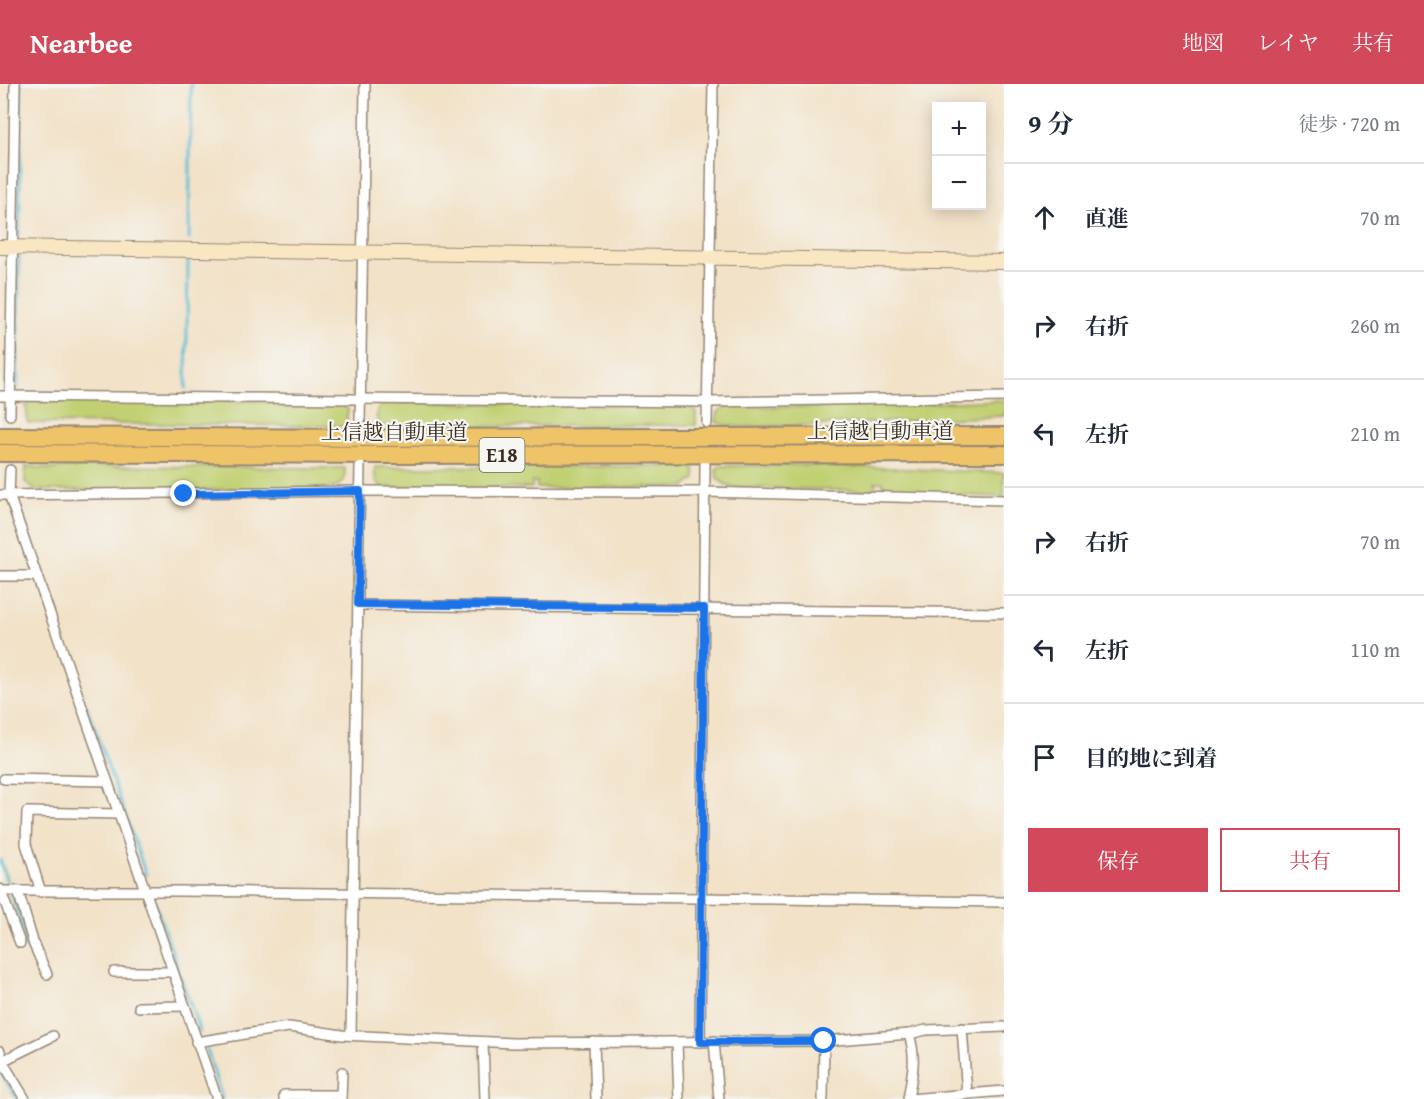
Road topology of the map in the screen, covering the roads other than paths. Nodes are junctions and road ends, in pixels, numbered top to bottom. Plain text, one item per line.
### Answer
1 (15, 84) edge
2 (365, 84) edge
3 (713, 84) edge
4 (6, 248) edge
5 (362, 253) junction
6 (711, 257) junction
7 (1004, 262) edge
8 (0, 396) edge
9 (10, 396) junction
10 (1004, 397) edge
11 (361, 398) junction
12 (707, 402) junction
13 (10, 415) dead end
14 (707, 423) dead end
15 (360, 425) dead end
16 (0, 436) edge
17 (1004, 436) edge
18 (0, 453) edge
19 (1004, 454) edge
20 (705, 464) dead end
21 (360, 465) dead end
22 (10, 470) dead end
23 (360, 491) junction
24 (705, 492) junction
25 (4, 495) edge
26 (1004, 500) edge
27 (0, 576) edge
28 (37, 576) junction
29 (358, 604) junction
30 (704, 608) junction
31 (1004, 613) edge
32 (4, 779) dead end
33 (107, 781) junction
34 (118, 814) junction
35 (6, 891) edge
36 (145, 891) junction
37 (41, 892) junction
38 (354, 893) junction
39 (702, 899) junction
40 (1004, 903) edge
41 (20, 943) dead end
42 (114, 972) dead end
43 (173, 972) junction
44 (47, 974) dead end
45 (184, 1006) junction
46 (139, 1007) dead end
47 (1004, 1027) edge
48 (962, 1028) junction
49 (909, 1034) junction
50 (351, 1035) junction
51 (53, 1036) dead end
52 (714, 1041) junction
53 (824, 1041) junction
54 (196, 1042) junction
55 (483, 1042) junction
56 (594, 1042) junction
57 (677, 1042) junction
58 (700, 1042) junction
59 (1, 1056) edge
60 (342, 1072) dead end
61 (1004, 1091) edge
62 (967, 1094) junction
63 (341, 1097) edge
64 (25, 1099) edge
65 (217, 1099) edge
66 (284, 1099) edge
67 (485, 1099) edge
68 (596, 1099) edge
69 (679, 1099) edge
70 (719, 1099) edge
71 (823, 1099) edge
72 (909, 1099) edge

1 - 4 street
2 - 5 street
3 - 6 street
4 - 5 street
4 - 9 street
5 - 6 street
5 - 11 street
6 - 7 street
6 - 12 street
8 - 9 street
9 - 11 street
9 - 13 street
10 - 12 street
11 - 12 street
11 - 15 street
12 - 14 street
16 - 17 highway, 上信越自動車道 / E18
18 - 19 highway, 上信越自動車道 / E18
20 - 24 street
21 - 23 street
22 - 25 street
23 - 24 street
23 - 25 street
23 - 29 street
24 - 26 street
24 - 30 street
25 - 28 street
27 - 28 street
28 - 33 street
29 - 30 street
29 - 38 street
30 - 31 street
30 - 39 street
32 - 33 street
33 - 34 street
34 - 36 street
34 - 37 street
35 - 37 street
35 - 41 street
35 - 44 street
36 - 37 street
36 - 38 street
36 - 43 street
38 - 39 street
38 - 50 street
39 - 40 street
39 - 58 street
42 - 43 street
43 - 45 street
45 - 46 street
45 - 54 street
47 - 48 street
48 - 49 street
48 - 62 street
49 - 53 street
49 - 72 street
50 - 54 street
50 - 55 street
51 - 59 street
52 - 53 street
52 - 58 street
52 - 70 street
53 - 71 street
54 - 65 street
55 - 56 street
55 - 67 street
56 - 57 street
56 - 68 street
57 - 58 street
57 - 69 street
59 - 64 street
60 - 63 street
61 - 62 street
62 - 72 street
63 - 66 street

